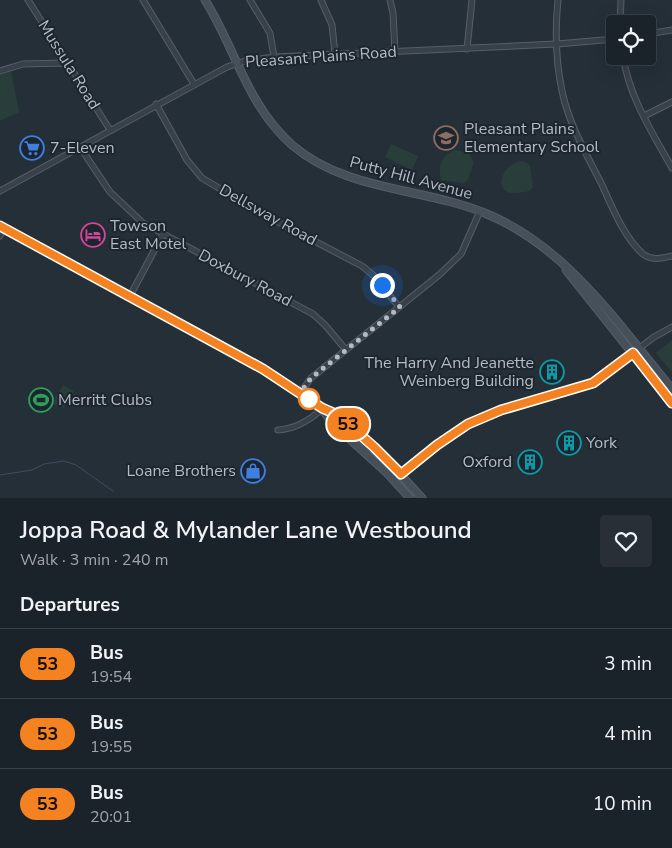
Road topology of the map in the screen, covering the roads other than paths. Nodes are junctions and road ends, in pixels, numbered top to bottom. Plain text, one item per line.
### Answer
1 (28, 0) edge
2 (143, 0) edge
3 (205, 0) edge
4 (250, 0) edge
5 (321, 0) edge
6 (390, 0) edge
7 (472, 0) edge
8 (558, 0) edge
9 (620, 0) edge
10 (620, 15) edge
11 (672, 30) edge
12 (656, 33) edge
13 (606, 40) edge
14 (557, 44) junction
15 (467, 49) junction
16 (395, 52) junction
17 (335, 54) junction
18 (274, 57) junction
19 (237, 62) junction
20 (67, 63) junction
21 (625, 65) edge
22 (0, 71) edge
23 (194, 84) junction
24 (672, 102) edge
25 (156, 104) junction
26 (644, 116) junction
27 (110, 130) junction
28 (80, 147) junction
29 (672, 168) edge
30 (0, 191) edge
31 (480, 211) junction
32 (2, 227) edge
33 (163, 234) junction
34 (0, 236) edge
35 (672, 256) edge
36 (130, 296) junction
37 (400, 307) junction
38 (672, 327) edge
39 (346, 350) junction
40 (636, 350) junction
41 (672, 389) edge
42 (300, 393) junction
43 (672, 403) edge
44 (322, 408) junction
45 (278, 430) dead end
46 (401, 474) junction
47 (393, 480) junction
48 (410, 498) edge
49 (422, 498) edge

1 - 20 street, Mussula Road
2 - 23 street
3 - 19 street, Putty Hill Avenue
4 - 18 street
5 - 17 street
6 - 16 street
7 - 15 street
8 - 14 street
9 - 10 street
11 - 12 street
13 - 14 street, Pleasant Plains Road
14 - 15 street, Pleasant Plains Road
14 - 35 street
15 - 16 street, Pleasant Plains Road
16 - 17 street, Pleasant Plains Road
17 - 18 street, Pleasant Plains Road
18 - 19 street, Pleasant Plains Road
19 - 23 street, Pleasant Plains Road
19 - 31 street, Putty Hill Avenue
20 - 22 street
20 - 27 street, Mussula Road
21 - 26 street
23 - 25 street, Pleasant Plains Road
24 - 26 street
25 - 27 street, Pleasant Plains Road
25 - 37 street, Dellsway Road
26 - 29 street
27 - 28 street, Pleasant Plains Road
28 - 30 street, Pleasant Plains Road
28 - 33 street, Doxbury Road
31 - 37 street
31 - 40 street, Putty Hill Avenue
32 - 34 street
32 - 36 street
33 - 36 street
33 - 39 street, Doxbury Road
36 - 42 street
37 - 39 street
38 - 40 street
39 - 42 street
40 - 41 street, Putty Hill Avenue
40 - 43 street, Putty Hill Avenue
40 - 46 street
42 - 44 street
44 - 45 street
44 - 46 street
44 - 47 street
46 - 47 street
46 - 49 street
47 - 48 street

